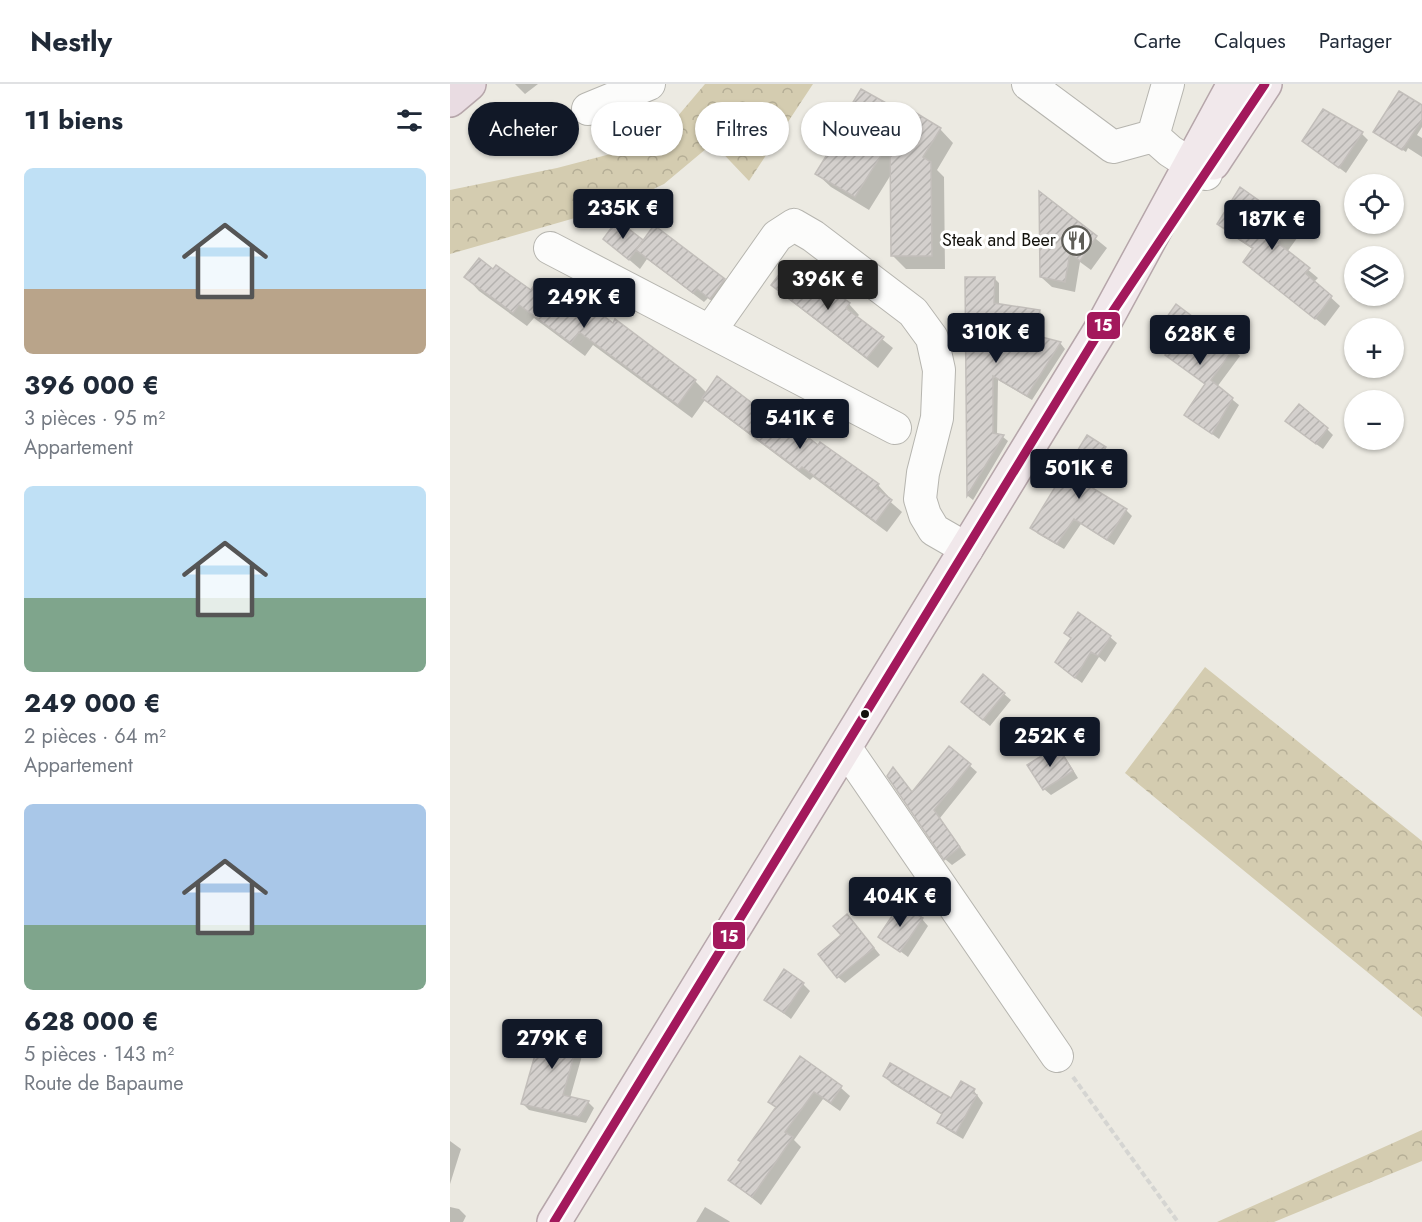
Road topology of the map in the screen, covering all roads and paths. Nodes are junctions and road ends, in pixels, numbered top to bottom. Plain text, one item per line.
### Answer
1 (469, 84) edge
2 (649, 84) edge
3 (1028, 84) edge
4 (1168, 84) edge
5 (1234, 84) edge
6 (1265, 84) edge
7 (450, 100) edge
8 (588, 109) dead end
9 (1153, 136) junction
10 (1199, 170) junction
11 (550, 248) dead end
12 (710, 331) junction
13 (895, 428) dead end
14 (966, 549) junction
15 (845, 747) junction
16 (1058, 1056) joint
17 (554, 1222) edge
18 (1178, 1222) edge

1 - 7 highway
2 - 8 street
3 - 9 street
4 - 9 street
5 - 10 main road
6 - 10 main road
9 - 10 street
10 - 14 main road
11 - 12 street
12 - 13 street
12 - 14 street
14 - 15 main road
15 - 16 street
15 - 17 main road
16 - 18 path

